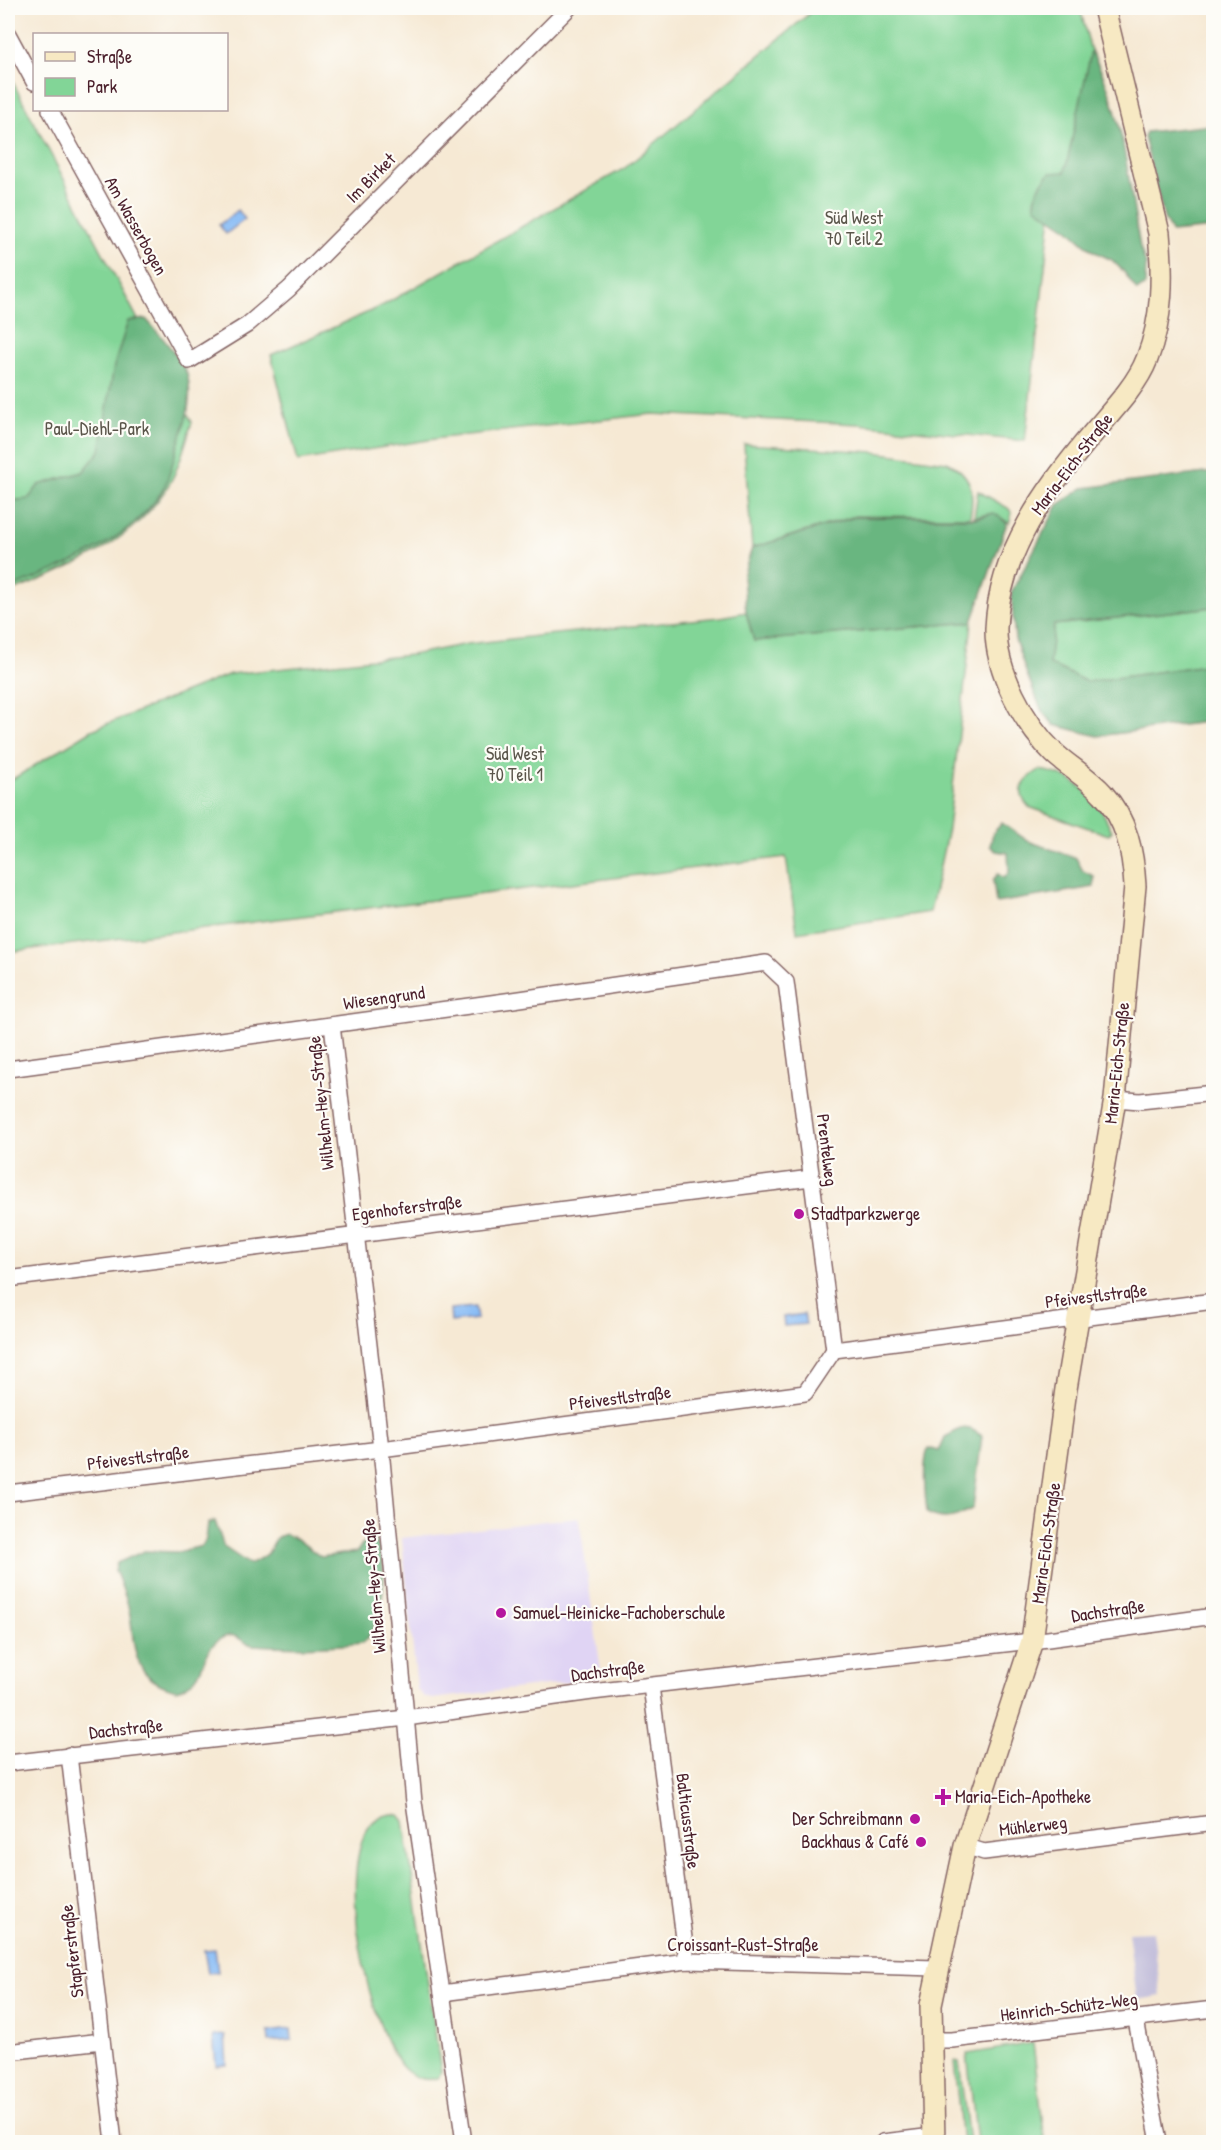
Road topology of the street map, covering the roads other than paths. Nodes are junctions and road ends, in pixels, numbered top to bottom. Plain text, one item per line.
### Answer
1 (569, 8) edge
2 (1104, 8) edge
3 (8, 34) edge
4 (33, 80) edge
5 (51, 111) edge
6 (189, 362) joint
7 (766, 963) joint
8 (332, 1024) junction
9 (8, 1069) edge
10 (1214, 1093) edge
11 (1114, 1099) junction
12 (811, 1178) junction
13 (356, 1234) junction
14 (8, 1279) edge
15 (1214, 1301) edge
16 (1077, 1318) junction
17 (834, 1350) junction
18 (381, 1449) junction
19 (8, 1493) edge
20 (1214, 1616) edge
21 (1032, 1641) junction
22 (651, 1686) junction
23 (406, 1718) junction
24 (69, 1755) junction
25 (8, 1763) edge
26 (1214, 1823) edge
27 (965, 1846) junction
28 (687, 1961) junction
29 (937, 1968) junction
30 (442, 1993) junction
31 (1214, 2009) edge
32 (1136, 2020) junction
33 (929, 2040) junction
34 (102, 2041) junction
35 (8, 2052) edge
36 (933, 2139) edge
37 (114, 2142) edge
38 (464, 2142) edge
39 (883, 2142) edge
40 (1159, 2142) edge

1 - 6 street, Im Birket
2 - 11 street, Maria-Eich-Straße
3 - 4 street
5 - 6 street, Am Wasserbogen
7 - 8 street, Wiesengrund
7 - 12 street, Prentelweg
8 - 9 street, Wiesengrund
8 - 13 street, Wilhelm-Hey-Straße
10 - 11 street
11 - 16 street, Maria-Eich-Straße
12 - 13 street, Egenhoferstraße
12 - 17 street, Prentelweg
13 - 14 street, Egenhoferstraße
13 - 18 street, Wilhelm-Hey-Straße
15 - 16 street, Pfeivestlstraße
16 - 17 street, Pfeivestlstraße
16 - 21 street, Maria-Eich-Straße
17 - 18 street, Pfeivestlstraße
18 - 19 street, Pfeivestlstraße
18 - 23 street, Wilhelm-Hey-Straße
20 - 21 street, Dachstraße
21 - 22 street, Dachstraße
21 - 27 street, Maria-Eich-Straße
22 - 23 street, Dachstraße
22 - 28 street, Balticusstraße
23 - 24 street, Dachstraße
23 - 30 street, Wilhelm-Hey-Straße
24 - 25 street, Dachstraße
24 - 34 street, Stapferstraße
26 - 27 street, Mühlerweg
27 - 29 street, Maria-Eich-Straße
28 - 29 street, Croissant-Rust-Straße
28 - 30 street, Croissant-Rust-Straße
29 - 33 street, Maria-Eich-Straße
30 - 38 street, Wilhelm-Hey-Straße
31 - 32 street, Heinrich-Schütz-Weg
32 - 33 street, Heinrich-Schütz-Weg
32 - 40 street
33 - 36 street, Maria-Eich-Straße
34 - 35 street
34 - 37 street, Stapferstraße
36 - 39 street

